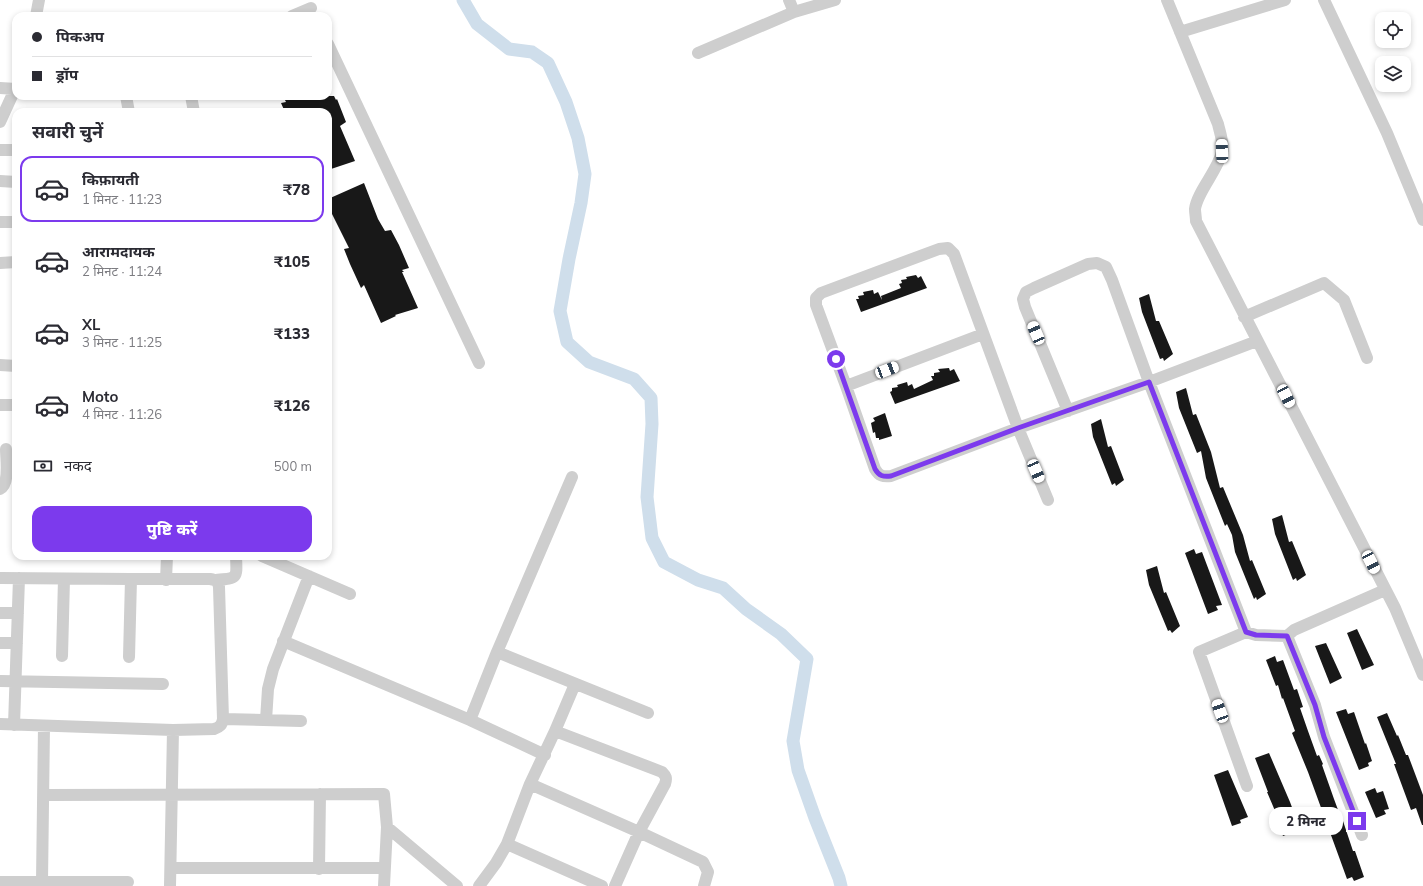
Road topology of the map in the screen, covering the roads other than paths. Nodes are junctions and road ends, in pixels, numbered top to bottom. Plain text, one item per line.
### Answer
1 (39, 0) edge
2 (789, 0) edge
3 (835, 0) edge
4 (1167, 0) edge
5 (1285, 0) edge
6 (1324, 0) edge
7 (311, 8) edge
8 (37, 12) edge
9 (302, 12) edge
10 (794, 12) junction
11 (1180, 32) junction
12 (332, 52) edge
13 (698, 53) dead end
14 (0, 88) edge
15 (12, 88) edge
16 (12, 96) edge
17 (0, 122) edge
18 (0, 150) edge
19 (12, 150) edge
20 (0, 181) edge
21 (12, 182) edge
22 (1423, 220) edge
23 (0, 222) edge
24 (12, 222) edge
25 (12, 262) edge
26 (0, 263) edge
27 (1244, 317) junction
28 (983, 334) junction
29 (1257, 341) junction
30 (1367, 358) dead end
31 (479, 363) dead end
32 (0, 365) edge
33 (12, 366) edge
34 (1149, 382) junction
35 (846, 386) junction
36 (12, 404) edge
37 (0, 405) edge
38 (1068, 410) junction
39 (1018, 428) junction
40 (7, 449) edge
41 (572, 477) dead end
42 (0, 489) edge
43 (1048, 500) dead end
44 (168, 560) edge
45 (236, 560) edge
46 (271, 560) edge
47 (309, 576) junction
48 (0, 578) edge
49 (19, 578) junction
50 (64, 579) junction
51 (130, 579) junction
52 (166, 580) junction
53 (215, 580) junction
54 (1385, 590) junction
55 (350, 594) dead end
56 (0, 613) edge
57 (18, 613) junction
58 (1246, 632) junction
59 (1287, 636) junction
60 (283, 641) junction
61 (0, 643) edge
62 (17, 643) junction
63 (497, 652) junction
64 (1418, 652) edge
65 (62, 656) dead end
66 (129, 658) dead end
67 (1423, 675) edge
68 (0, 681) edge
69 (16, 681) junction
70 (163, 684) dead end
71 (575, 684) junction
72 (648, 713) dead end
73 (223, 719) junction
74 (266, 720) junction
75 (470, 720) junction
76 (301, 721) dead end
77 (0, 724) edge
78 (14, 725) junction
79 (44, 726) junction
80 (173, 730) junction
81 (555, 731) junction
82 (545, 754) junction
83 (530, 784) junction
84 (1247, 786) dead end
85 (320, 794) junction
86 (44, 795) junction
87 (171, 795) junction
88 (387, 826) junction
89 (639, 832) junction
90 (1362, 835) dead end
91 (507, 844) junction
92 (171, 868) junction
93 (384, 868) junction
94 (319, 869) junction
95 (0, 882) edge
96 (42, 882) junction
97 (128, 882) dead end
98 (170, 886) edge
99 (384, 886) edge
100 (458, 886) edge
101 (479, 886) edge
102 (602, 886) edge
103 (616, 886) edge
104 (704, 886) edge

1 - 8 street
2 - 10 street
3 - 10 street
4 - 11 street
5 - 11 street
6 - 22 street
7 - 9 street
10 - 13 street
11 - 27 street
12 - 31 street
14 - 15 street
16 - 17 street
18 - 19 street
20 - 21 street
23 - 24 street
25 - 26 street
27 - 29 street
27 - 30 street
28 - 35 street
28 - 35 street
28 - 39 street
29 - 34 street
29 - 54 street
32 - 33 street
34 - 38 street
34 - 38 street
34 - 58 street
35 - 39 street
36 - 37 street
38 - 39 street
39 - 43 street
40 - 42 street
41 - 63 street
44 - 52 street
45 - 53 street
46 - 47 street
47 - 55 street
47 - 60 street
48 - 49 street
49 - 50 street
49 - 57 street
50 - 51 street
50 - 65 street
51 - 52 street
51 - 66 street
52 - 53 street
53 - 73 street
54 - 59 street
54 - 64 street
56 - 57 street
57 - 62 street
58 - 59 street
58 - 84 street
59 - 90 street
60 - 74 street
60 - 75 street
61 - 62 street
62 - 69 street
63 - 71 street
63 - 75 street
64 - 67 street
68 - 69 street
69 - 70 street
69 - 78 street
71 - 72 street
71 - 81 street
73 - 74 street
73 - 80 street
74 - 76 street
75 - 82 street
77 - 78 street
78 - 79 street
79 - 80 street
79 - 86 street
80 - 87 street
81 - 82 street
81 - 89 street
82 - 83 street
83 - 89 street
83 - 91 street
85 - 87 street
85 - 88 street
85 - 94 street
86 - 87 street
86 - 96 street
87 - 92 street
88 - 93 street
88 - 100 street
89 - 103 street
89 - 104 street
91 - 101 street
91 - 102 street
92 - 94 street
92 - 98 street
93 - 94 street
93 - 99 street
95 - 96 street
96 - 97 street

